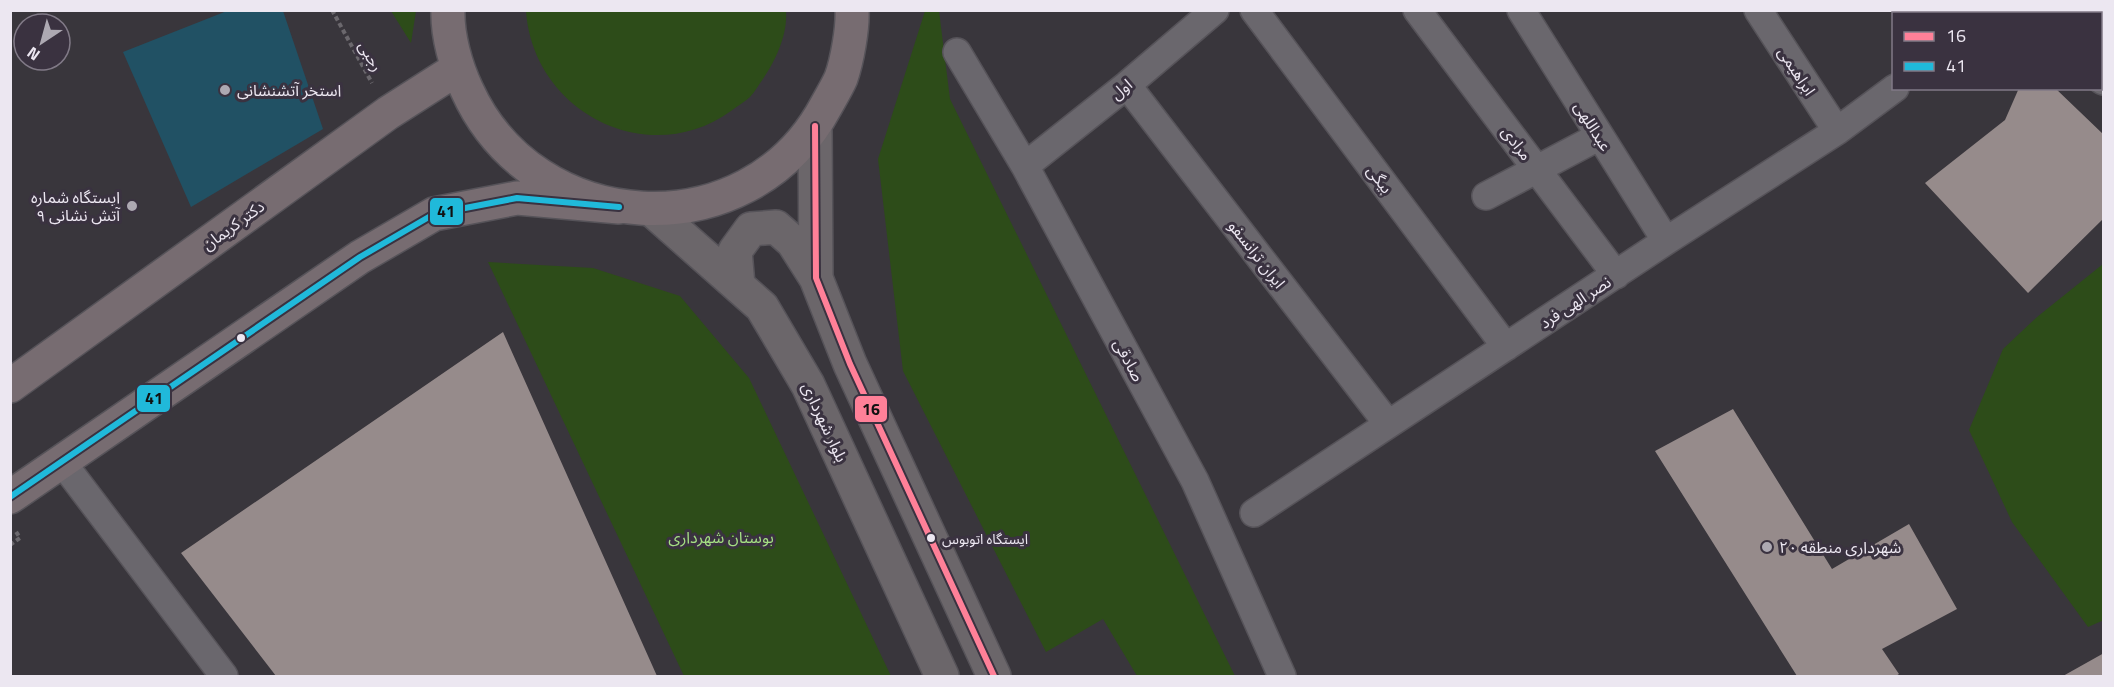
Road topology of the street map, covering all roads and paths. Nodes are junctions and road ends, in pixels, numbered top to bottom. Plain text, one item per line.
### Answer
1 (332, 10) edge
2 (448, 10) edge
3 (852, 10) edge
4 (1215, 10) edge
5 (1254, 10) edge
6 (1417, 10) edge
7 (1521, 10) edge
8 (1758, 10) edge
9 (957, 52) dead end
10 (457, 69) junction
11 (1127, 85) junction
12 (1892, 90) edge
13 (388, 113) junction
14 (815, 126) junction
15 (1837, 131) junction
16 (1600, 136) junction
17 (1025, 166) junction
18 (1536, 169) junction
19 (1486, 196) dead end
20 (619, 207) junction
21 (651, 209) junction
22 (1666, 241) junction
23 (1616, 275) junction
24 (816, 278) junction
25 (738, 285) junction
26 (1506, 347) junction
27 (10, 386) edge
28 (1388, 424) junction
29 (62, 462) junction
30 (10, 497) edge
31 (1254, 513) dead end
32 (20, 538) dead end
33 (10, 545) edge
34 (224, 676) edge
35 (942, 676) edge
36 (994, 676) edge
37 (1282, 676) edge

1 - 13 path, رجبی
2 - 10 main road
3 - 14 main road
4 - 11 street, اول
5 - 26 street, بیگی
6 - 18 street, مرادی
7 - 16 street, عبداللهی
8 - 15 street, ابراهیمی
9 - 17 street, صادقی
10 - 13 main road, دکتر کریمان
10 - 20 main road
11 - 17 street, اول
11 - 28 street, ایران ترانسفو
12 - 15 street, نصر الهی فرد
13 - 27 main road, دکتر کریمان
14 - 21 main road
14 - 24 main road
15 - 22 street, نصر الهی فرد
16 - 18 street
16 - 22 street, عبداللهی
17 - 37 street, صادقی
18 - 19 street
18 - 23 street, مرادی
20 - 21 main road
20 - 29 main road
21 - 25 main road, بلوار شهرداری
22 - 23 street, نصر الهی فرد
23 - 26 street, نصر الهی فرد
24 - 25 main road
24 - 36 main road
25 - 35 main road, بلوار شهرداری
26 - 28 street, نصر الهی فرد
28 - 31 street, نصر الهی فرد
29 - 30 main road
29 - 34 street
32 - 33 path

